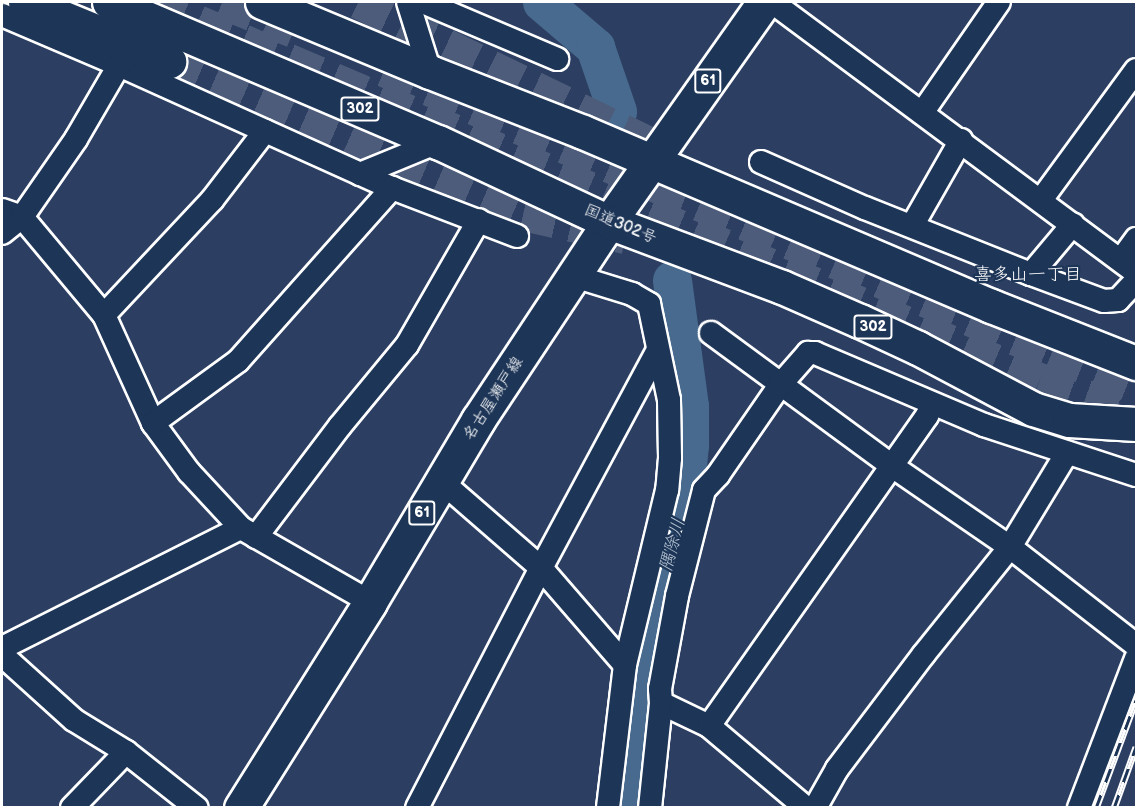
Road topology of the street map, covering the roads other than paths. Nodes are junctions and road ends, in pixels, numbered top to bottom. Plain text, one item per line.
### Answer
1 (25, 2) edge
2 (109, 2) edge
3 (262, 2) edge
4 (408, 2) edge
5 (423, 2) edge
6 (764, 2) edge
7 (772, 2) edge
8 (999, 2) edge
9 (2, 15) edge
10 (557, 58) dead end
11 (169, 61) tunnel mouth
12 (120, 64) junction
13 (1137, 70) edge
14 (430, 72) junction
15 (922, 113) junction
16 (265, 131) junction
17 (961, 140) junction
18 (438, 142) junction
19 (652, 161) junction
20 (761, 162) dead end
21 (360, 174) junction
22 (392, 188) junction
23 (1041, 200) junction
24 (865, 208) junction
25 (12, 213) edge
26 (480, 220) junction
27 (609, 222) junction
28 (1073, 224) junction
29 (912, 226) junction
30 (2, 233) edge
31 (517, 236) dead end
32 (1137, 239) edge
33 (834, 240) junction
34 (1129, 266) edge
35 (1031, 274) junction
36 (574, 276) junction
37 (1137, 281) edge
38 (104, 315) junction
39 (711, 333) dead end
40 (658, 351) junction
41 (1137, 363) edge
42 (780, 385) junction
43 (933, 404) junction
44 (153, 423) junction
45 (1137, 424) edge
46 (1067, 453) junction
47 (892, 466) junction
48 (1137, 475) edge
49 (441, 481) junction
50 (248, 532) junction
51 (1010, 547) junction
52 (541, 568) junction
53 (370, 602) junction
54 (1137, 645) edge
55 (2, 648) edge
56 (2, 655) edge
57 (1137, 659) edge
58 (625, 665) junction
59 (661, 703) junction
60 (709, 726) junction
61 (126, 752) junction
62 (72, 807) edge
63 (197, 807) edge
64 (241, 807) edge
65 (417, 807) edge
66 (608, 807) edge
67 (650, 807) edge
68 (806, 807) edge
69 (816, 807) edge
70 (1079, 807) edge

1 - 11 main road
2 - 18 main road, 国道302号 / 302
3 - 14 main road
4 - 14 street
5 - 10 street
6 - 19 main road, 名古屋瀬戸線 / 61
7 - 15 street
8 - 15 street
9 - 12 street
12 - 16 street
12 - 25 street
13 - 23 street
14 - 19 main road
15 - 17 street
16 - 21 street
16 - 38 street
17 - 23 street
17 - 29 street
18 - 21 street
18 - 27 main road, 国道302号 / 302
19 - 27 main road, 名古屋瀬戸線 / 61
19 - 33 main road
20 - 24 street
21 - 22 street
22 - 26 street
22 - 44 street
23 - 28 street
24 - 29 street
24 - 33 street
25 - 30 street
25 - 38 street
26 - 31 street
26 - 50 street
27 - 36 main road, 名古屋瀬戸線 / 61
27 - 45 main road, 国道302号 / 302
28 - 34 street
28 - 35 street
29 - 35 street
32 - 34 street
33 - 41 main road
35 - 37 street
36 - 40 street
36 - 49 main road, 名古屋瀬戸線 / 61
38 - 44 street
39 - 42 street
40 - 52 street
40 - 58 street
42 - 43 street
42 - 47 street
42 - 59 street
43 - 46 street
43 - 47 street
44 - 50 street
46 - 48 street
46 - 51 street
47 - 51 street
47 - 60 street
49 - 52 street
49 - 53 main road, 名古屋瀬戸線 / 61
50 - 53 street
50 - 55 street
51 - 54 street
51 - 69 street
52 - 58 street
52 - 65 street
53 - 64 main road, 名古屋瀬戸線 / 61
56 - 61 street
57 - 70 street
58 - 66 street
59 - 60 street
59 - 67 street
60 - 68 street
61 - 62 street
61 - 63 street

